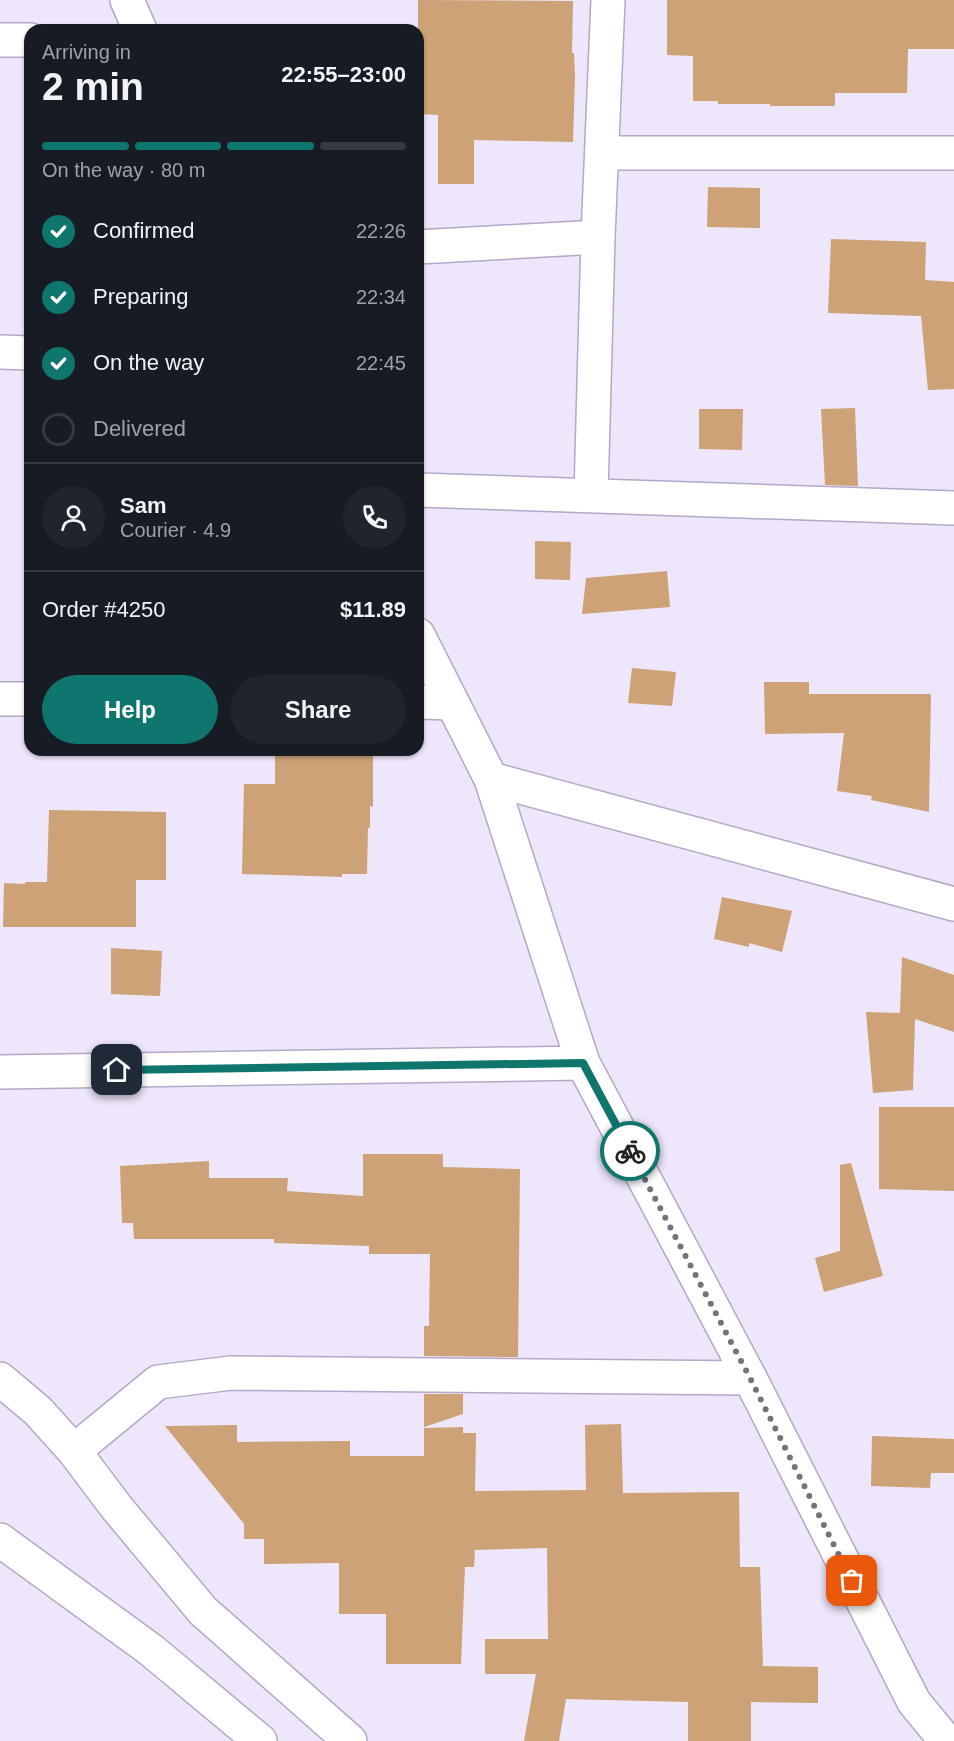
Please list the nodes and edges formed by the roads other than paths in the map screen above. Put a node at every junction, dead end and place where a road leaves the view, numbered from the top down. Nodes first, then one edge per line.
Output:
1 (127, 0) edge
2 (608, 0) edge
3 (137, 24) edge
4 (0, 40) edge
5 (24, 40) edge
6 (602, 153) junction
7 (954, 153) edge
8 (598, 237) junction
9 (424, 247) edge
10 (0, 352) edge
11 (24, 353) edge
12 (424, 490) edge
13 (591, 495) junction
14 (954, 508) edge
15 (424, 647) edge
16 (0, 699) edge
17 (24, 699) edge
18 (424, 702) edge
19 (452, 703) junction
20 (491, 779) junction
21 (954, 904) edge
22 (583, 1063) junction
23 (0, 1072) edge
24 (0, 1378) edge
25 (750, 1378) junction
26 (74, 1451) junction
27 (0, 1540) edge
28 (260, 1741) edge
29 (350, 1741) edge
30 (946, 1741) edge

1 - 3 street
2 - 6 street
4 - 5 street
6 - 7 street
6 - 8 street
8 - 9 street
8 - 13 street
10 - 11 street
12 - 13 street
13 - 14 street
15 - 19 street
16 - 17 street
18 - 19 street
19 - 20 street
20 - 21 street
20 - 22 street
22 - 23 street
22 - 25 street
24 - 26 street
25 - 26 street
25 - 30 street
26 - 29 street
27 - 28 street

